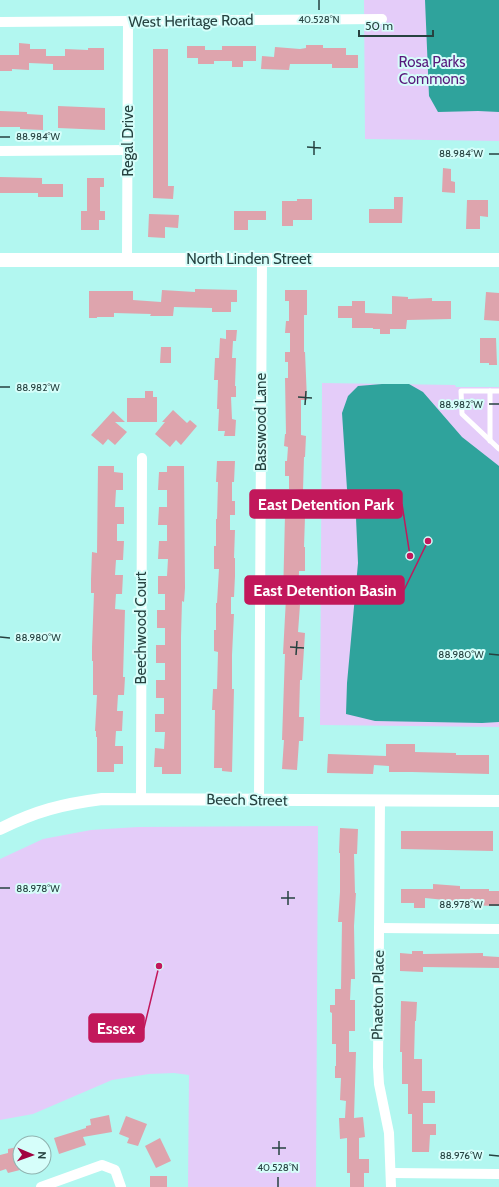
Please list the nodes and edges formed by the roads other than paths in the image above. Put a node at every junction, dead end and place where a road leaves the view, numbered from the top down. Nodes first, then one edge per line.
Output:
1 (382, 19) dead end
2 (0, 22) edge
3 (128, 22) junction
4 (128, 150) junction
5 (0, 151) edge
6 (127, 259) junction
7 (262, 259) junction
8 (0, 260) edge
9 (499, 260) edge
10 (490, 391) junction
11 (499, 391) edge
12 (490, 441) junction
13 (499, 449) edge
14 (142, 458) dead end
15 (141, 799) junction
16 (259, 800) junction
17 (380, 801) junction
18 (499, 801) edge
19 (0, 829) edge
20 (379, 928) junction
21 (499, 929) edge
22 (392, 1173) junction
23 (499, 1174) edge
24 (40, 1187) edge
25 (121, 1187) edge
26 (391, 1187) edge

1 - 3 street, West Heritage Road
2 - 3 street, West Heritage Road
3 - 4 street, Regal Drive
4 - 5 street
4 - 6 street, Regal Drive
6 - 7 main road, North Linden Street
6 - 8 main road, North Linden Street
7 - 9 main road, North Linden Street
7 - 16 street, Basswood Lane
10 - 11 lane
10 - 12 lane
10 - 12 lane
12 - 13 lane
14 - 15 street, Beechwood Court
15 - 16 street, Beech Street
15 - 19 street, Beech Street
16 - 17 street, Beech Street
17 - 18 street, Beech Street
17 - 20 street, Phaeton Place
20 - 21 street
20 - 22 street, Phaeton Place
22 - 23 street
22 - 26 street, Phaeton Place
24 - 25 street

